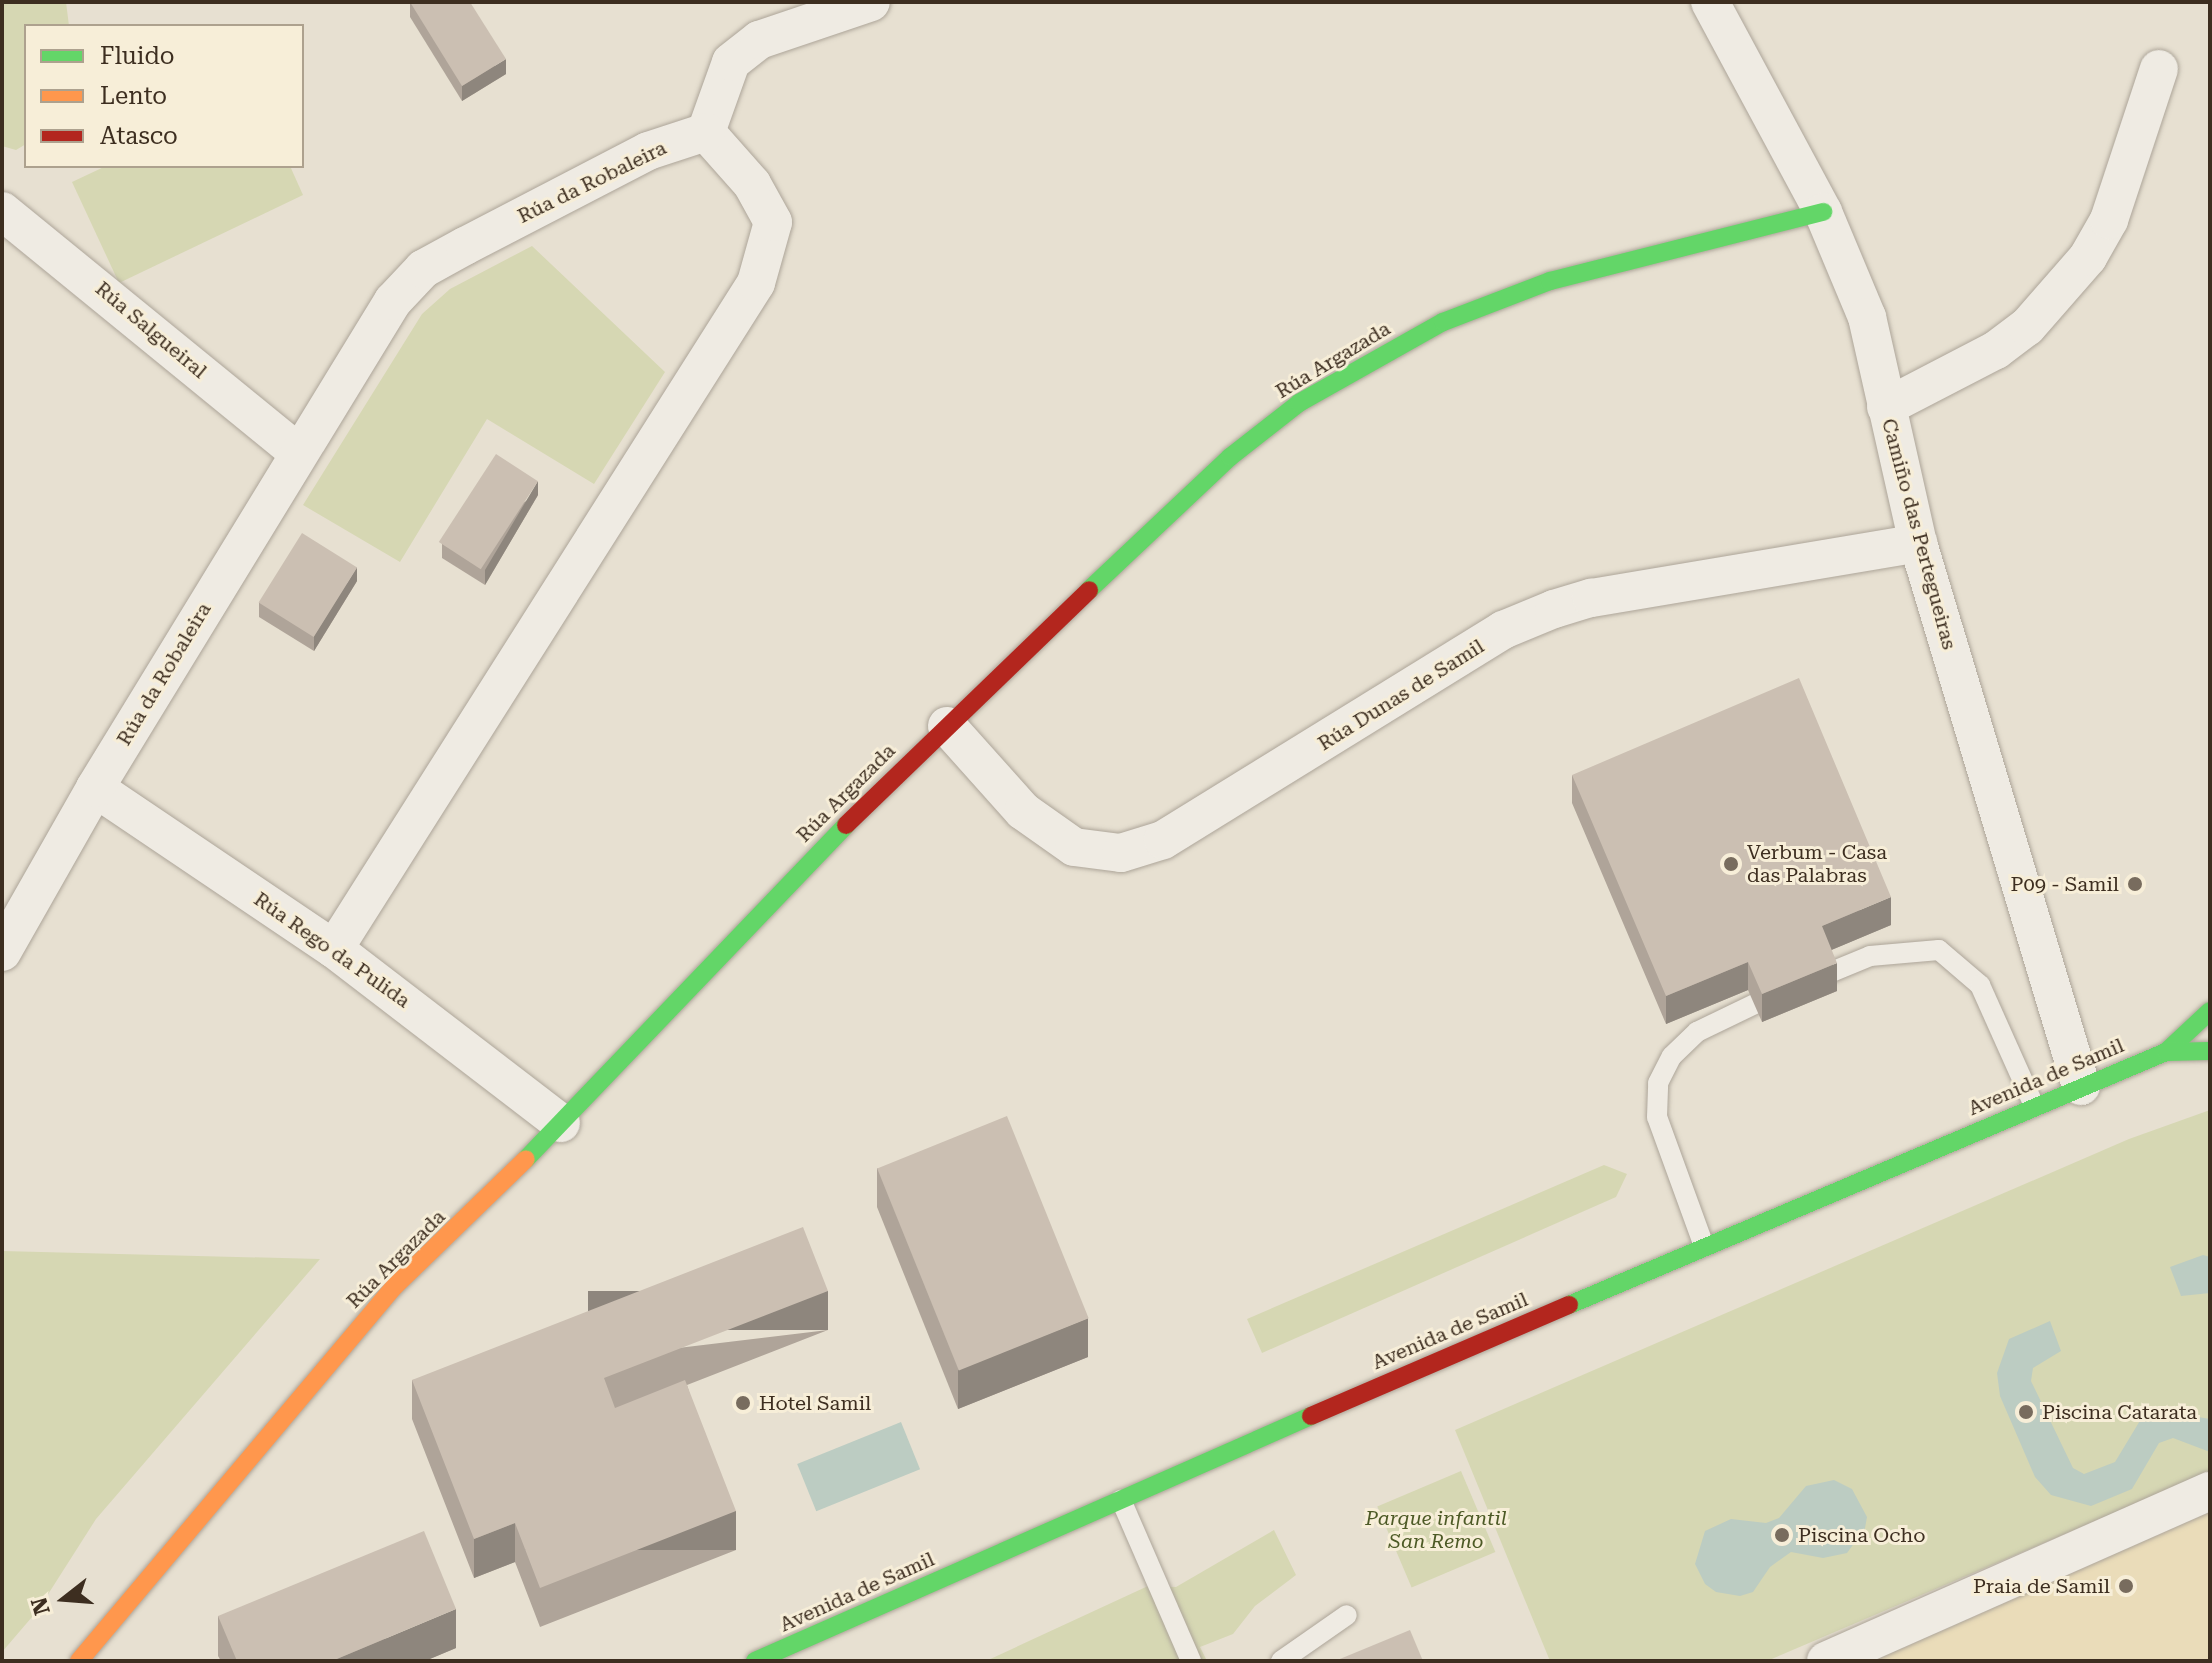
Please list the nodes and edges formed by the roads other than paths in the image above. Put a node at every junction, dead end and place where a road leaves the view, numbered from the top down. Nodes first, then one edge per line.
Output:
1 (871, 2) edge
2 (1710, 2) edge
3 (2159, 69) dead end
4 (706, 132) junction
5 (2, 211) edge
6 (1823, 212) junction
7 (1886, 407) junction
8 (298, 452) junction
9 (1918, 543) junction
10 (947, 726) junction
11 (95, 788) junction
12 (334, 949) junction
13 (2, 952) edge
14 (1829, 973) edge
15 (1755, 1004) edge
16 (2210, 1011) edge
17 (2210, 1051) edge
18 (2166, 1052) junction
19 (2081, 1086) junction
20 (2034, 1106) junction
21 (561, 1123) junction
22 (1704, 1246) junction
23 (2210, 1491) edge
24 (1121, 1500) junction
25 (1347, 1615) dead end
26 (79, 1661) edge
27 (755, 1661) edge
28 (1191, 1661) edge
29 (1281, 1661) edge
30 (1826, 1661) edge

1 - 4 street
2 - 6 street, Camiño das Pertegueiras
3 - 7 street
4 - 8 street, Rúa da Robaleira
4 - 12 street
5 - 8 street, Rúa Salgueiral
6 - 7 street, Camiño das Pertegueiras
6 - 10 street, Rúa Argazada
7 - 9 street, Camiño das Pertegueiras
8 - 11 street, Rúa da Robaleira
9 - 10 street, Rúa Dunas de Samil
9 - 19 street, Camiño das Pertegueiras
10 - 21 street, Rúa Argazada
11 - 12 street, Rúa Rego da Pulida
11 - 13 street, Rúa da Robaleira
12 - 21 street, Rúa Rego da Pulida
14 - 20 lane
15 - 22 lane
16 - 18 street, Avenida de Samil
17 - 18 street, Avenida de Samil
18 - 19 street, Avenida de Samil
19 - 20 street, Avenida de Samil
20 - 22 street, Avenida de Samil
21 - 26 street, Rúa Argazada
22 - 24 street, Avenida de Samil
23 - 30 street
24 - 27 street, Avenida de Samil
24 - 28 lane
25 - 29 lane

